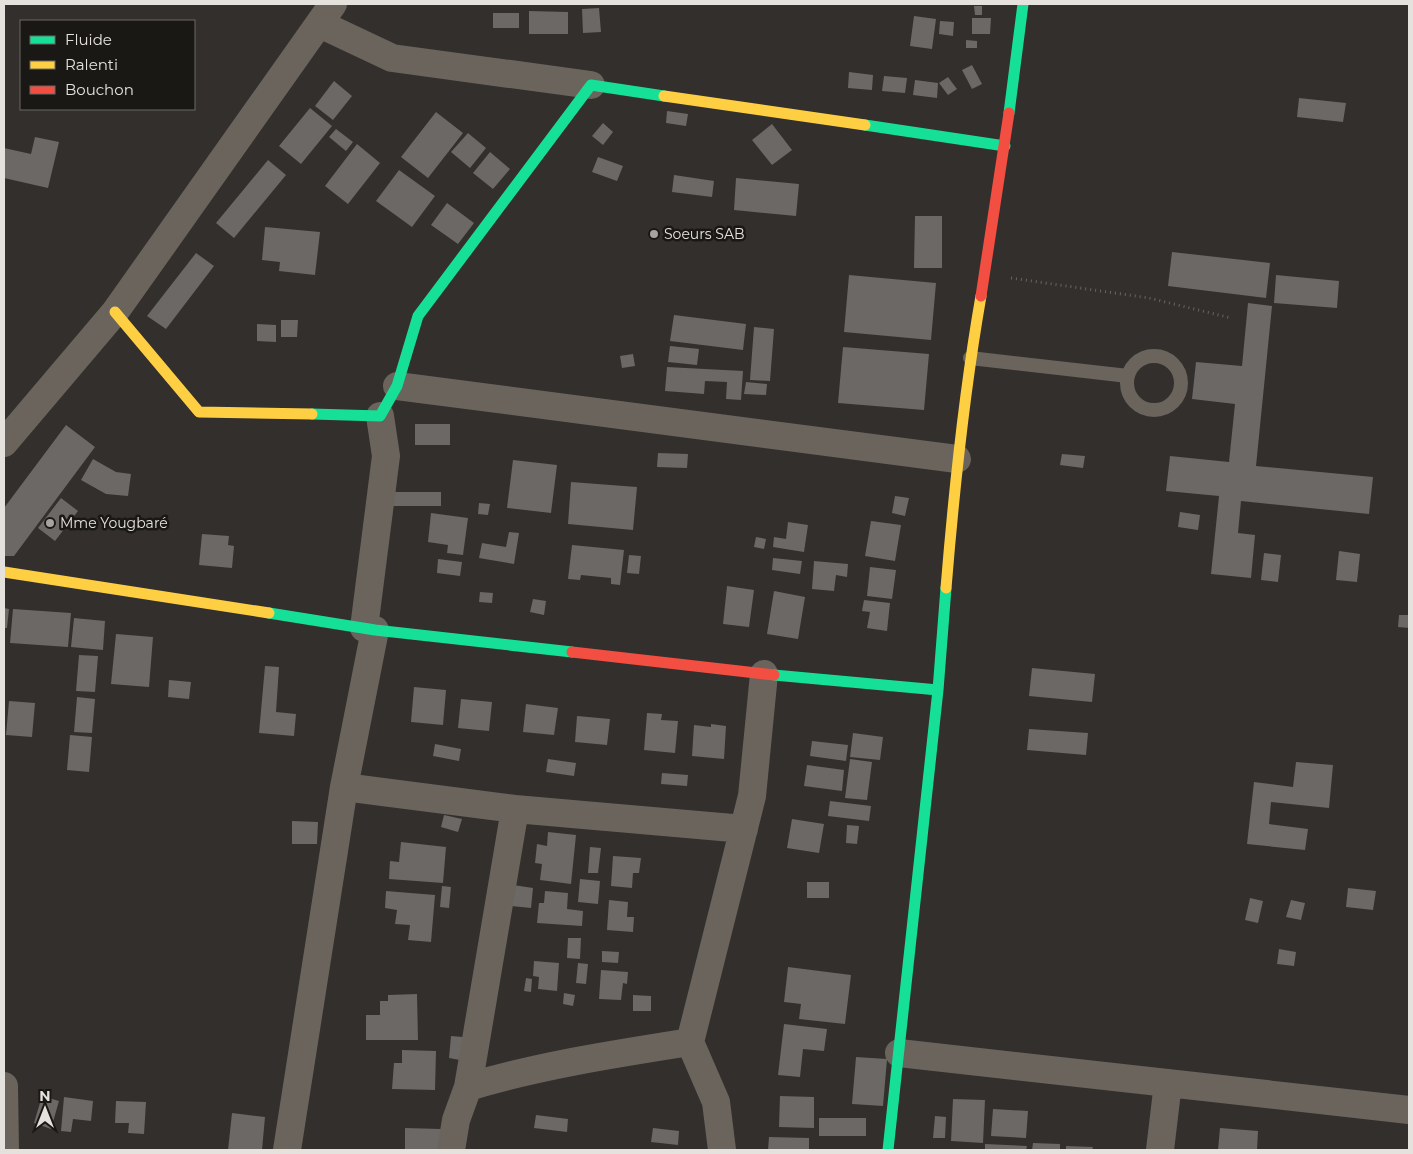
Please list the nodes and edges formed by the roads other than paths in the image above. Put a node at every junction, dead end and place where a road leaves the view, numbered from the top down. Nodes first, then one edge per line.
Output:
1 (1023, 4) edge
2 (326, 14) edge
3 (590, 85) junction
4 (1005, 146) junction
5 (115, 312) junction
6 (970, 358) junction
7 (1128, 376) dead end
8 (398, 386) junction
9 (380, 416) junction
10 (4, 443) edge
11 (957, 460) junction
12 (4, 572) edge
13 (369, 629) junction
14 (764, 674) junction
15 (938, 690) junction
16 (344, 787) junction
17 (515, 808) junction
18 (744, 830) junction
19 (690, 1042) junction
20 (899, 1053) junction
21 (1168, 1083) junction
22 (4, 1086) edge
23 (468, 1087) junction
24 (1409, 1110) edge
25 (5, 1150) edge
26 (287, 1150) edge
27 (451, 1150) edge
28 (722, 1150) edge
29 (888, 1150) edge
30 (1160, 1150) edge

1 - 4 street
2 - 3 street
2 - 5 street
3 - 4 street
3 - 8 street
4 - 6 street
5 - 9 street
5 - 10 street
6 - 7 lane
6 - 11 street
8 - 9 street
8 - 11 street
9 - 13 street
11 - 15 street
12 - 13 street
13 - 14 street
13 - 16 street
14 - 15 street
14 - 18 street
15 - 20 street
16 - 17 street
16 - 26 street
17 - 18 street
17 - 23 street
18 - 19 street
19 - 23 street
19 - 28 street
20 - 21 street
20 - 29 street
21 - 24 street
21 - 30 street
22 - 25 street
23 - 27 street

